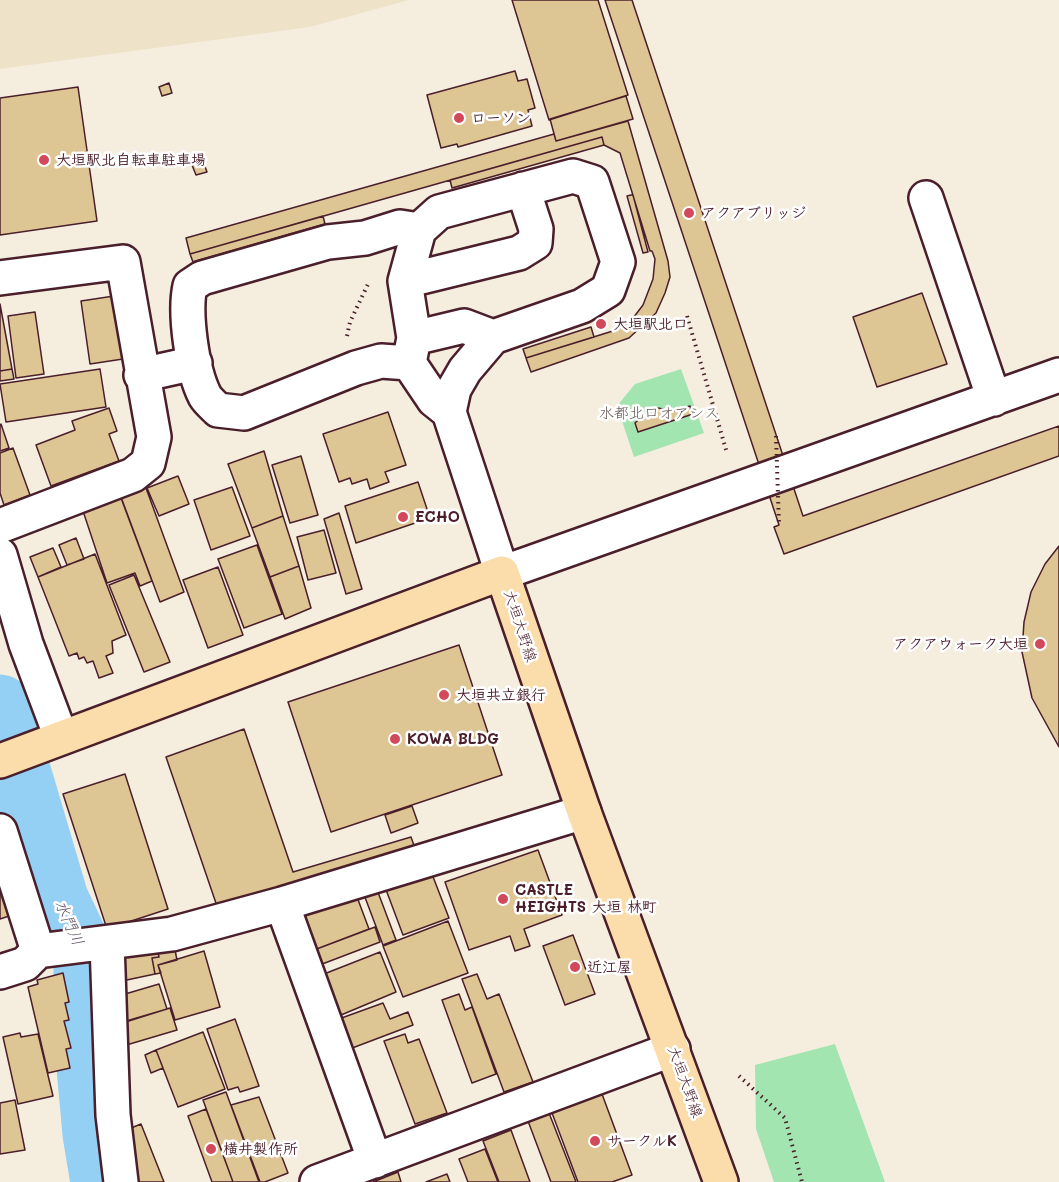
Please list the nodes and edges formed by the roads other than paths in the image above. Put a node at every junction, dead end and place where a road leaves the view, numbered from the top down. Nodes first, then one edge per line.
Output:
1 (523, 189) junction
2 (926, 198) dead end
3 (419, 230) junction
4 (0, 278) edge
5 (405, 281) junction
6 (493, 337) junction
7 (412, 350) junction
8 (195, 363) junction
9 (141, 375) junction
10 (1059, 375) edge
11 (994, 399) junction
12 (448, 412) junction
13 (0, 525) edge
14 (0, 555) edge
15 (502, 573) junction
16 (55, 739) junction
17 (0, 761) edge
18 (584, 812) junction
19 (0, 831) edge
20 (282, 904) junction
21 (102, 944) junction
22 (44, 950) junction
23 (0, 972) edge
24 (673, 1049) junction
25 (375, 1161) junction
26 (121, 1182) edge
27 (317, 1182) edge
28 (721, 1182) edge

1 - 3 street
1 - 5 street
1 - 6 street
2 - 11 street
3 - 5 street
3 - 8 street
4 - 9 street
5 - 7 street
6 - 7 street
6 - 12 street
7 - 8 street
7 - 12 street
8 - 9 street
9 - 13 street
10 - 11 street
11 - 15 street
12 - 15 street
14 - 16 street
15 - 16 main road, 大垣大野線
15 - 18 main road, 大垣大野線
16 - 17 main road, 大垣大野線
18 - 20 street
18 - 24 main road, 大垣大野線
19 - 22 street
20 - 21 street
20 - 25 street
21 - 22 street
21 - 26 street
22 - 23 street
24 - 25 street
24 - 28 main road, 大垣大野線
25 - 27 street

